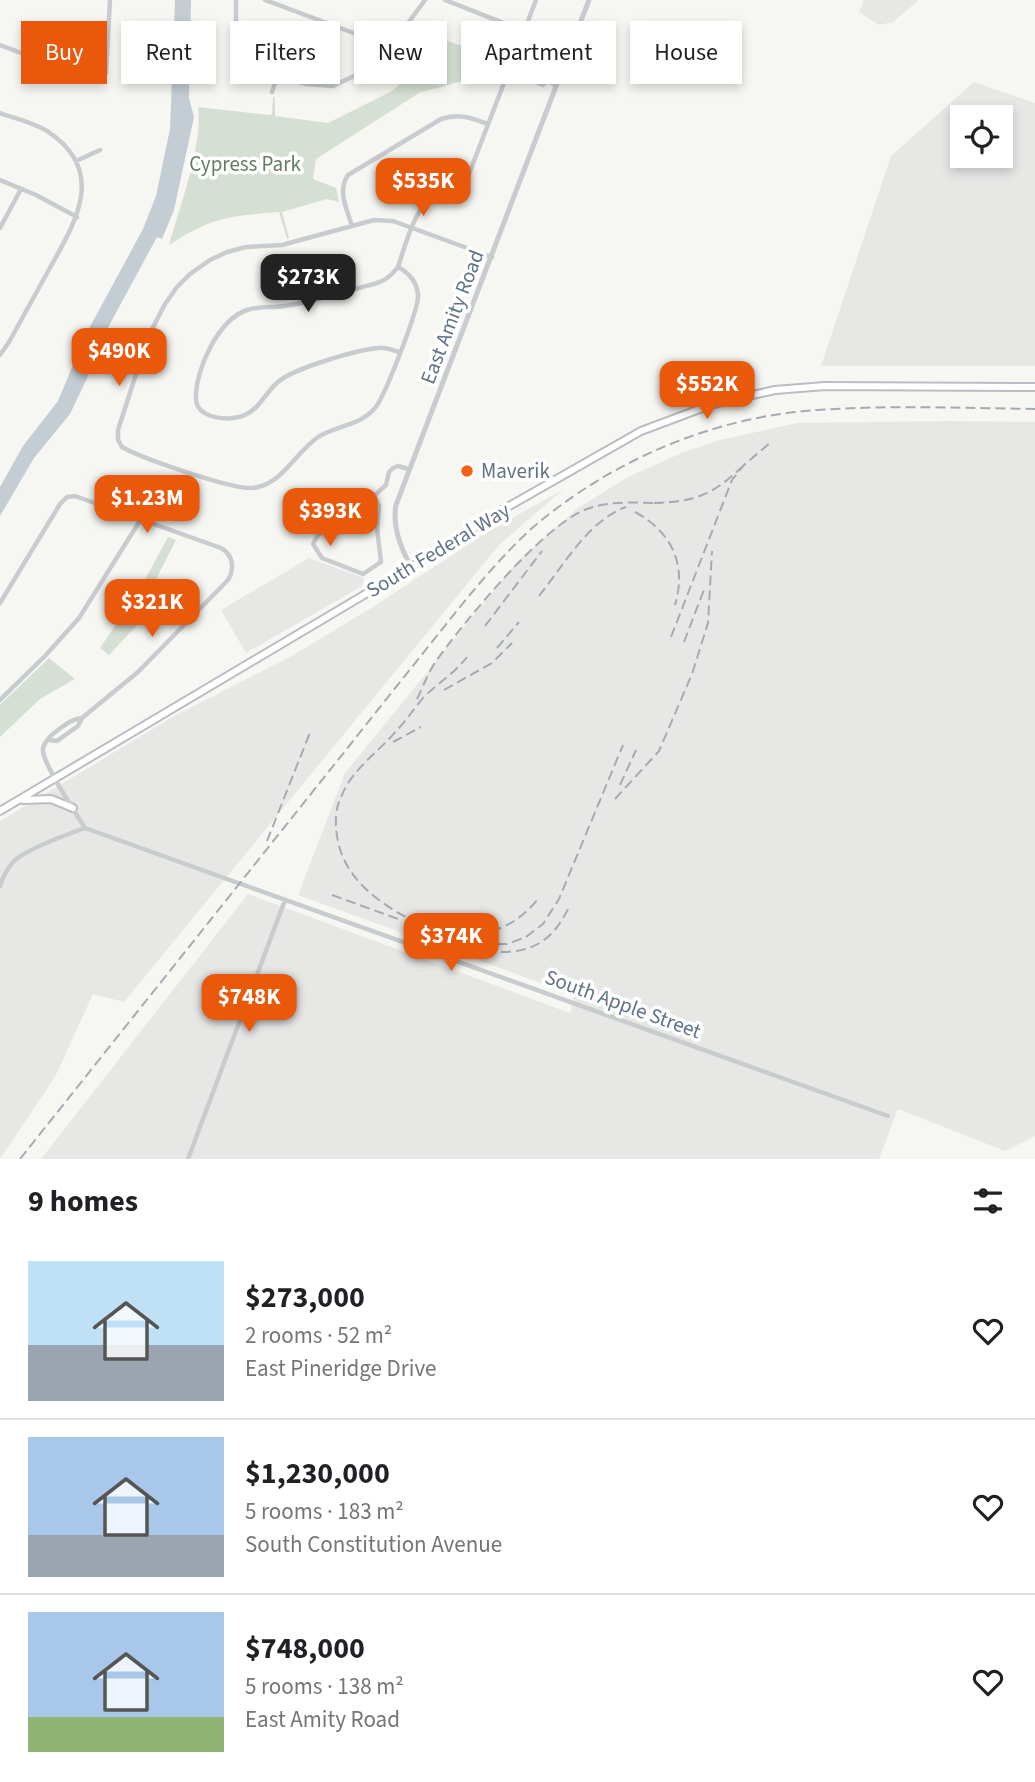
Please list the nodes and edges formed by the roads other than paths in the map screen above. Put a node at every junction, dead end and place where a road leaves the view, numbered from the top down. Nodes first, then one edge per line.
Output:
1 (110, 0) edge
2 (238, 0) edge
3 (265, 0) edge
4 (425, 0) edge
5 (445, 0) edge
6 (536, 0) edge
7 (589, 0) edge
8 (237, 21) edge
9 (410, 21) edge
10 (499, 21) edge
11 (528, 21) edge
12 (354, 33) edge
13 (0, 45) edge
14 (275, 84) edge
15 (306, 84) edge
16 (337, 84) edge
17 (506, 84) edge
18 (556, 85) joint
19 (272, 92) dead end
20 (0, 113) edge
21 (488, 124) junction
22 (100, 150) dead end
23 (76, 161) junction
24 (0, 180) edge
25 (22, 188) junction
26 (77, 217) junction
27 (352, 226) junction
28 (0, 228) edge
29 (413, 228) junction
30 (492, 257) junction
31 (398, 267) junction
32 (399, 352) junction
33 (0, 355) edge
34 (1035, 387) edge
35 (408, 469) junction
36 (374, 496) junction
37 (141, 519) junction
38 (411, 567) junction
39 (0, 603) edge
40 (0, 701) edge
41 (56, 779) junction
42 (11, 804) junction
43 (73, 808) junction
44 (0, 811) edge
45 (85, 828) junction
46 (0, 886) edge
47 (285, 900) junction
48 (888, 1116) dead end
49 (188, 1159) edge

1 - 13 street
2 - 8 street
3 - 12 street
4 - 9 street
5 - 10 street
6 - 11 street
7 - 18 street, East Amity Road
14 - 19 street
15 - 16 street
17 - 21 street
18 - 30 street, East Amity Road
20 - 23 street
21 - 27 street
21 - 29 street
22 - 23 street
23 - 26 street
24 - 25 street
25 - 26 street
25 - 28 street
26 - 33 street
27 - 29 street
27 - 32 street
29 - 30 street
29 - 31 street
30 - 35 street, East Amity Road
31 - 32 street
31 - 32 street
34 - 38 main road, South Federal Way
35 - 36 street
35 - 38 street, East Amity Road
36 - 36 street
37 - 39 street
37 - 40 street
37 - 41 street
38 - 41 main road, South Federal Way
41 - 42 main road, South Federal Way
41 - 43 street
42 - 43 main road
42 - 44 main road, South Federal Way
43 - 45 street
45 - 46 street
45 - 47 street, South Apple Street
47 - 48 street, South Apple Street
47 - 49 street

